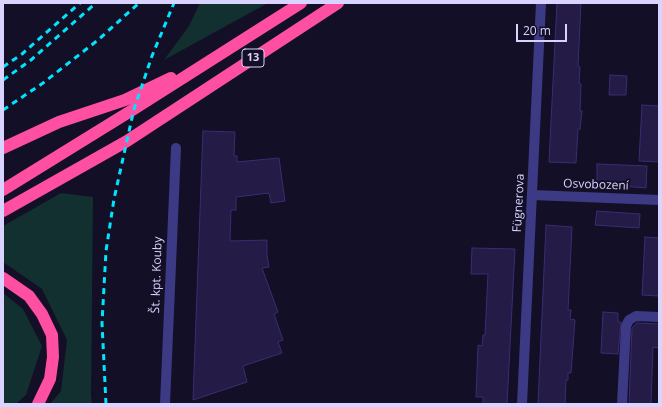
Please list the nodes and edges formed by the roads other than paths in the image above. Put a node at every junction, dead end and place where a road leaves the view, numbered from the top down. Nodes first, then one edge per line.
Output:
1 (301, 3) edge
2 (338, 3) edge
3 (541, 3) edge
4 (212, 60) junction
5 (3, 148) edge
6 (176, 148) dead end
7 (3, 190) edge
8 (532, 195) junction
9 (659, 200) edge
10 (3, 211) edge
11 (3, 278) edge
12 (659, 317) edge
13 (38, 404) edge
14 (165, 404) edge
15 (522, 404) edge
16 (622, 404) edge

1 - 4 highway, 13
2 - 10 highway, 13
3 - 8 street, Fügnerova
4 - 5 highway
4 - 7 highway, 13
6 - 14 street, Št. kpt. Kouby
8 - 9 street, Osvobození
8 - 15 street, Fügnerova
11 - 13 highway
12 - 16 street

